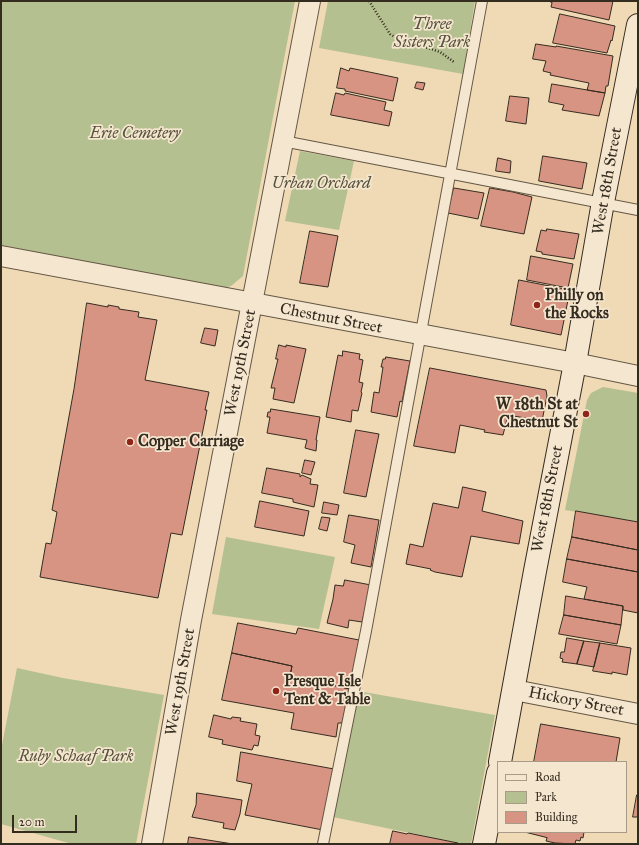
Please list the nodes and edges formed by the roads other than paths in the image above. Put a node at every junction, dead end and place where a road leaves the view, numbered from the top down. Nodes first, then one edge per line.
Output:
1 (310, 1) edge
2 (482, 1) edge
3 (638, 25) edge
4 (283, 141) junction
5 (450, 173) junction
6 (603, 202) junction
7 (638, 210) edge
8 (1, 256) edge
9 (252, 304) junction
10 (420, 335) junction
11 (575, 363) junction
12 (638, 376) edge
13 (514, 690) junction
14 (638, 714) edge
15 (500, 761) edge
16 (497, 778) edge
17 (152, 844) edge
18 (323, 844) edge
19 (484, 844) edge

1 - 4 street, West 19th Street
2 - 5 lane
3 - 6 main road, West 18th Street
4 - 5 lane
4 - 9 street, West 19th Street
5 - 6 lane
5 - 10 lane
6 - 7 lane
6 - 11 main road, West 18th Street
8 - 9 street, Chestnut Street
9 - 10 street, Chestnut Street
9 - 17 street, West 19th Street
10 - 11 street, Chestnut Street
10 - 18 lane
11 - 12 street, Chestnut Street
11 - 13 main road, West 18th Street
13 - 14 street, Hickory Street
13 - 15 main road, West 18th Street
16 - 19 main road

